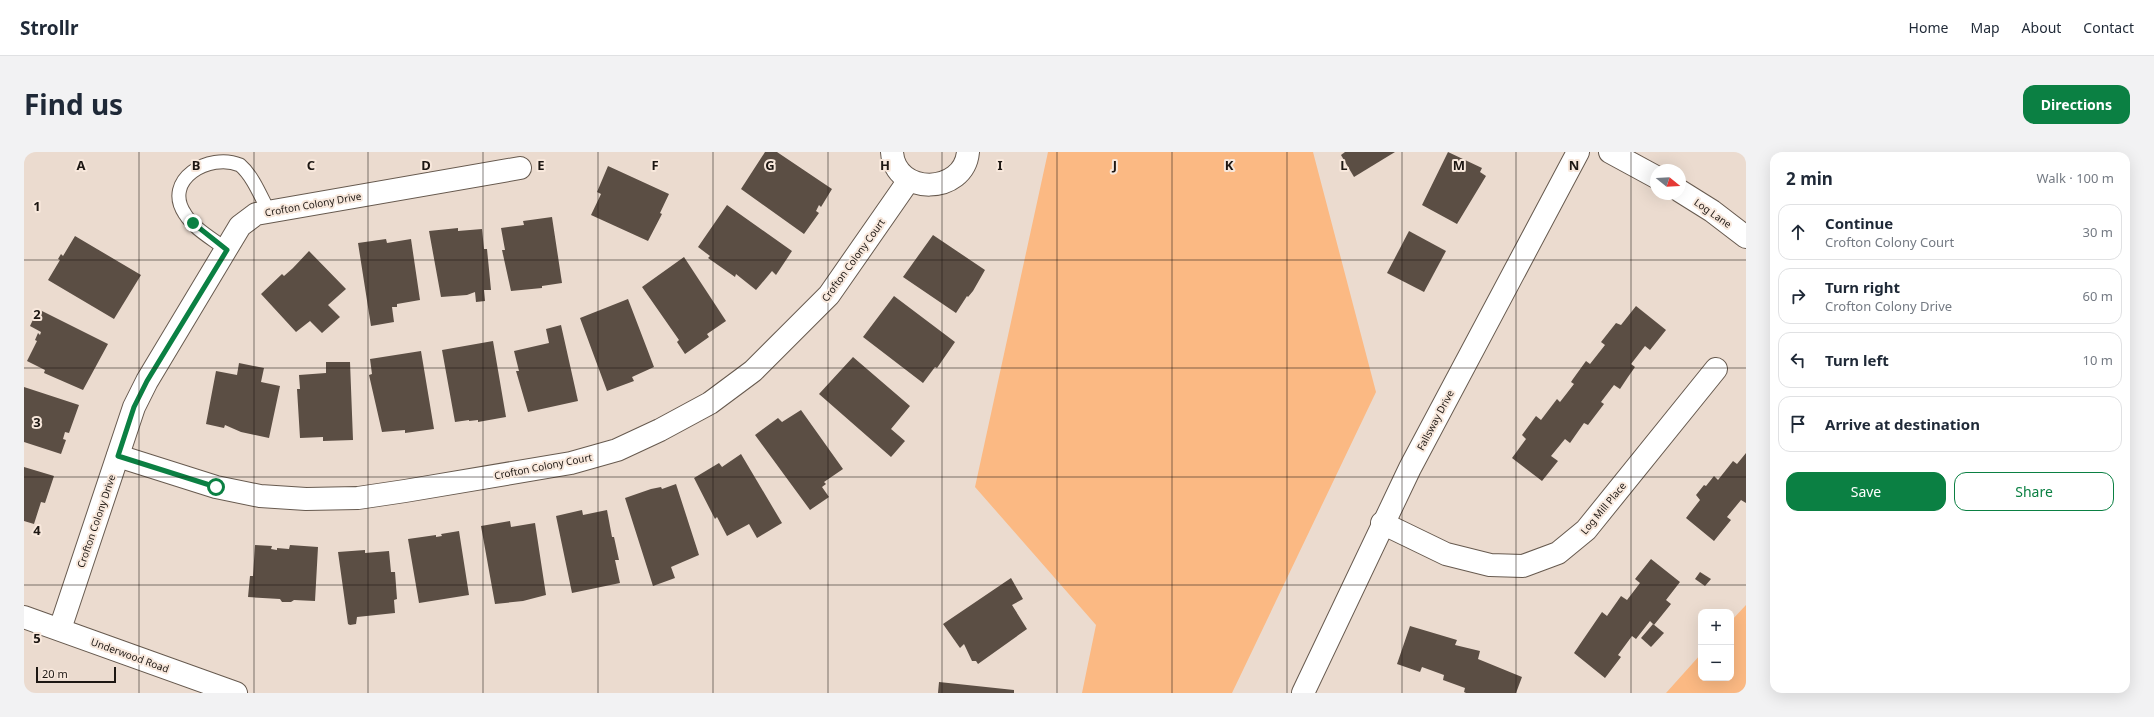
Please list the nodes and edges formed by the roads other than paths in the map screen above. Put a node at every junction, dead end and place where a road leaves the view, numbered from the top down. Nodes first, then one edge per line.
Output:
1 (892, 152) edge
2 (968, 152) edge
3 (1578, 152) edge
4 (1610, 152) edge
5 (520, 168) dead end
6 (1650, 174) edge
7 (910, 180) junction
8 (1686, 195) edge
9 (269, 212) junction
10 (1746, 237) edge
11 (227, 250) junction
12 (1716, 369) dead end
13 (118, 456) junction
14 (1382, 523) junction
15 (24, 617) edge
16 (60, 629) junction
17 (236, 693) edge
18 (1303, 693) edge

1 - 7 street
2 - 7 street
3 - 14 street, Fallsway Drive
4 - 6 street
5 - 9 street, Crofton Colony Drive
7 - 13 street, Crofton Colony Court
8 - 10 street, Log Lane
9 - 11 street, Crofton Colony Drive
9 - 11 lane
11 - 13 street, Crofton Colony Drive
12 - 14 street, Log Mill Place
13 - 16 street, Crofton Colony Drive
14 - 18 street, Fallsway Drive
15 - 16 street, Underwood Road
16 - 17 street, Underwood Road

